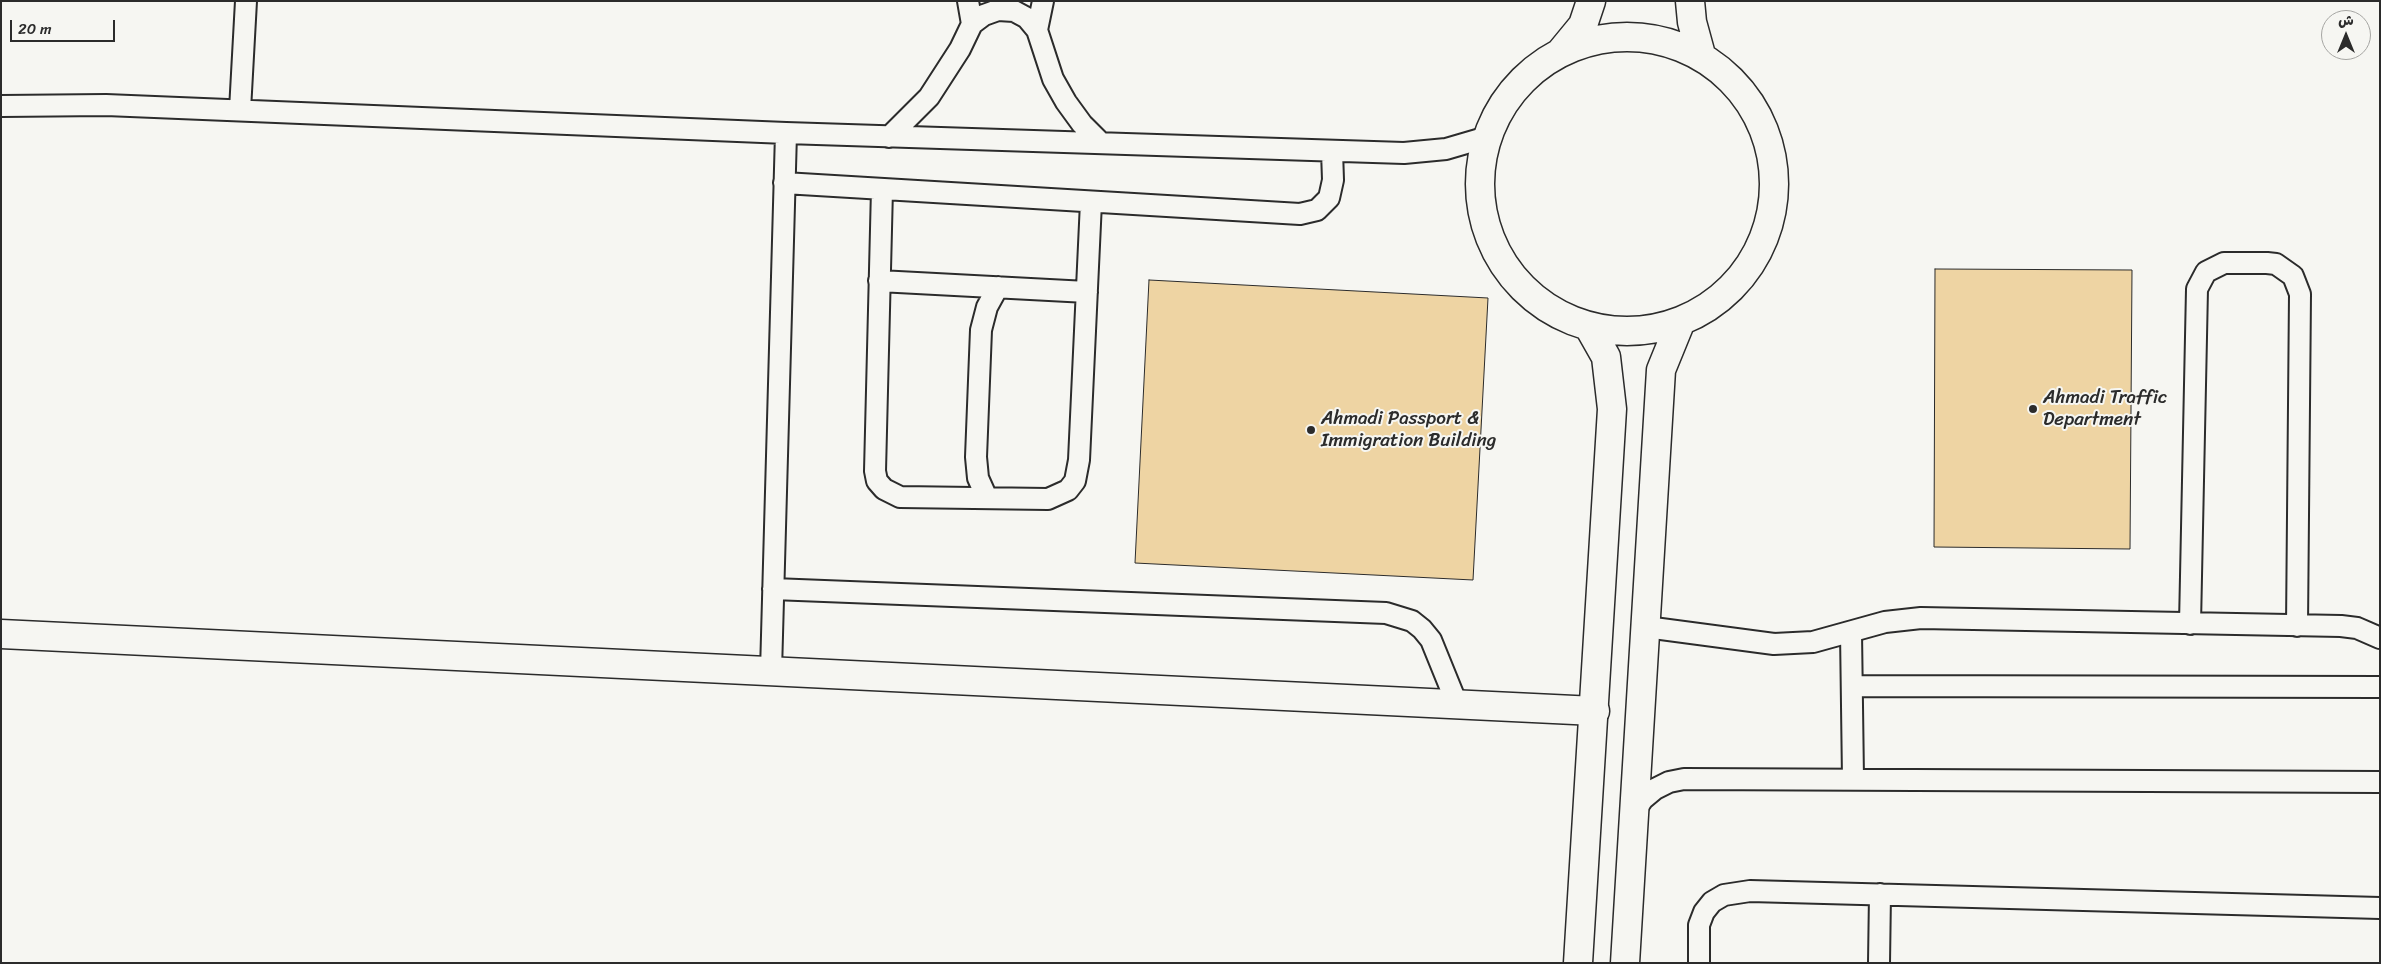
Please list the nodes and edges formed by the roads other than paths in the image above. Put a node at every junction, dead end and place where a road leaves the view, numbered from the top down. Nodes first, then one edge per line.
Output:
1 (246, 1) edge
2 (968, 1) edge
3 (979, 1) edge
4 (1034, 1) edge
5 (1042, 1) edge
6 (1590, 1) edge
7 (1690, 1) edge
8 (972, 24) junction
9 (1037, 30) junction
10 (1560, 53) junction
11 (1701, 55) junction
12 (1, 106) edge
13 (240, 110) junction
14 (786, 133) junction
15 (889, 137) junction
16 (1487, 137) junction
17 (1100, 142) junction
18 (1332, 151) junction
19 (784, 183) junction
20 (882, 189) junction
21 (1091, 202) junction
22 (879, 281) junction
23 (998, 286) junction
24 (1087, 292) junction
25 (1681, 321) junction
26 (1589, 327) junction
27 (987, 498) junction
28 (773, 589) junction
29 (2190, 624) junction
30 (2297, 626) junction
31 (1646, 627) junction
32 (1851, 632) junction
33 (1, 634) edge
34 (2380, 638) edge
35 (771, 671) junction
36 (1852, 686) junction
37 (2380, 687) edge
38 (1457, 704) junction
39 (1595, 711) junction
40 (1853, 779) junction
41 (2380, 782) edge
42 (1634, 812) junction
43 (1880, 894) junction
44 (2380, 908) edge
45 (1578, 963) edge
46 (1625, 963) edge
47 (1699, 963) edge
48 (1879, 963) edge

1 - 13 lane
2 - 8 lane
3 - 8 lane
4 - 9 lane
5 - 9 lane
6 - 10 main road
7 - 11 main road
8 - 9 lane
8 - 15 lane
9 - 17 lane
10 - 11 main road
10 - 16 main road
11 - 25 main road
12 - 13 lane
13 - 14 lane
14 - 15 lane
14 - 19 lane
15 - 17 lane
16 - 18 lane
16 - 26 main road
17 - 18 lane
18 - 21 lane
19 - 20 lane
19 - 28 lane
20 - 21 lane
20 - 22 lane
21 - 24 lane
22 - 23 lane
22 - 27 lane
23 - 24 lane
23 - 27 lane
24 - 27 lane
25 - 26 main road
25 - 31 main road
26 - 39 main road
28 - 35 lane
28 - 38 lane
29 - 30 lane
29 - 30 lane
29 - 32 lane
30 - 34 lane
31 - 32 lane
31 - 42 main road
32 - 36 lane
33 - 35 main road
35 - 38 main road
36 - 37 lane
36 - 40 lane
38 - 39 main road
39 - 45 main road
40 - 41 lane
40 - 42 lane
42 - 46 main road
43 - 44 lane
43 - 47 lane
43 - 48 lane

